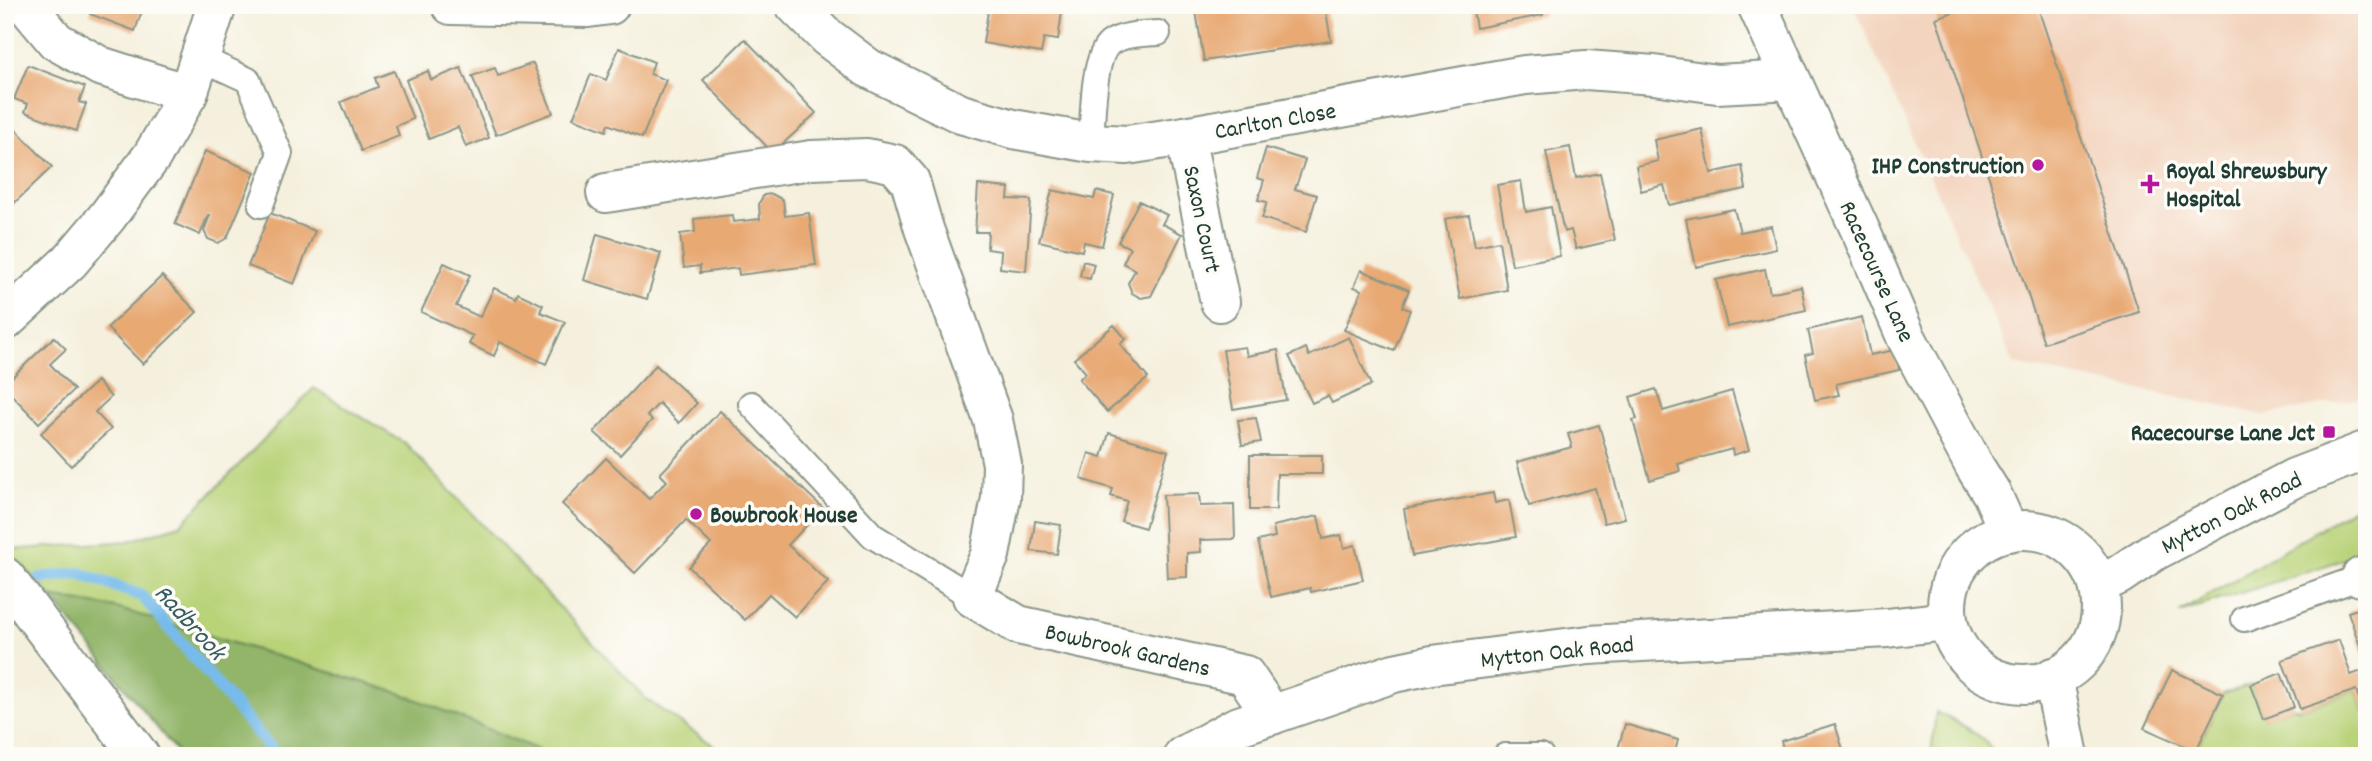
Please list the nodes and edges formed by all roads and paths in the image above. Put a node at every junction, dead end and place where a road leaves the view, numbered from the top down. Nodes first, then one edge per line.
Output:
1 (26, 5) edge
2 (217, 5) edge
3 (451, 5) edge
4 (610, 5) edge
5 (795, 5) edge
6 (1757, 5) edge
7 (1158, 33) dead end
8 (200, 58) junction
9 (1790, 80) junction
10 (188, 94) junction
11 (1185, 136) junction
12 (1091, 144) junction
13 (607, 193) dead end
14 (261, 205) dead end
15 (1220, 302) dead end
16 (5, 321) edge
17 (751, 404) dead end
18 (2367, 450) edge
19 (2010, 532) junction
20 (2364, 576) edge
21 (5, 577) edge
22 (2100, 584) junction
23 (972, 597) junction
24 (2244, 619) dead end
25 (1947, 621) junction
26 (2053, 677) junction
27 (1272, 715) junction
28 (140, 756) edge
29 (1183, 756) edge
30 (1505, 756) edge
31 (1541, 756) edge
32 (2069, 756) edge

1 - 10 street
2 - 8 street
3 - 4 street
5 - 12 street, Carlton Close
6 - 9 street, Racecourse Lane
7 - 12 lane
8 - 10 street
8 - 14 lane
9 - 11 street, Carlton Close
9 - 19 street, Racecourse Lane
10 - 16 street
11 - 12 street, Carlton Close
11 - 15 street, Saxon Court
13 - 23 street
17 - 23 lane
18 - 22 street, Mytton Oak Road
19 - 22 street
19 - 25 street
20 - 24 lane
21 - 28 street
22 - 26 street
23 - 27 street, Bowbrook Gardens
25 - 26 street
25 - 27 street, Mytton Oak Road
26 - 32 street
27 - 29 street, Mytton Oak Road
30 - 31 lane

